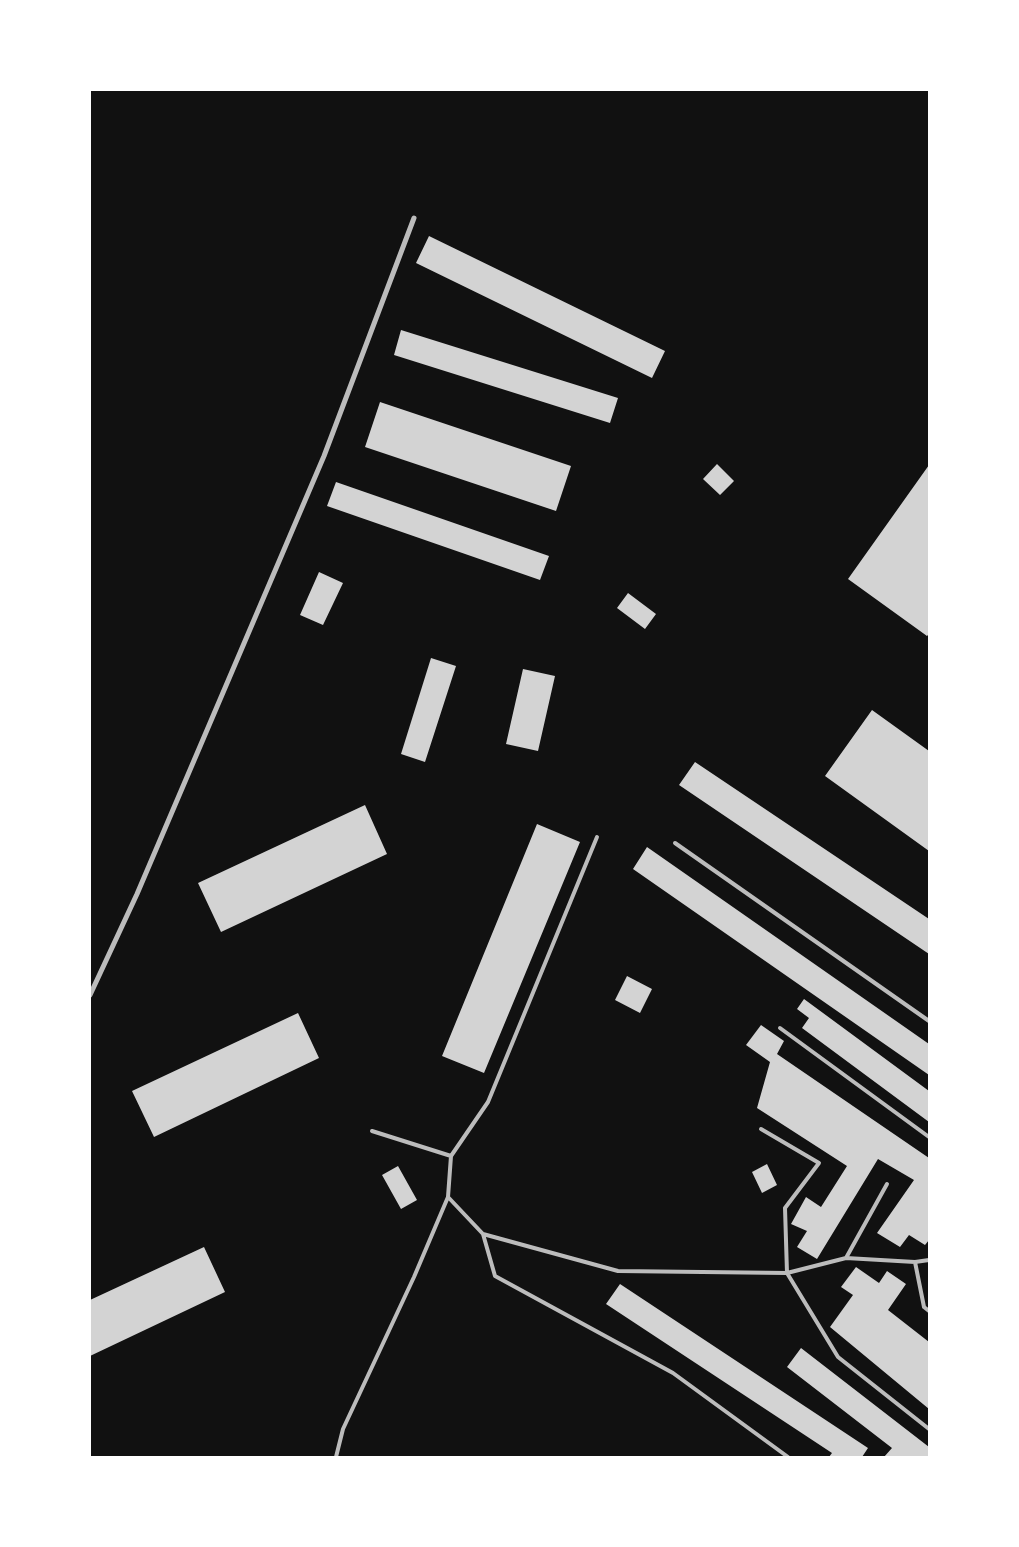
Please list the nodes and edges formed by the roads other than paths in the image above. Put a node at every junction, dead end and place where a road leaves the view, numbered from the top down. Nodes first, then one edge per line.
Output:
1 (414, 218) dead end
2 (597, 837) dead end
3 (675, 843) dead end
4 (90, 995) edge
5 (929, 1021) edge
6 (780, 1028) dead end
7 (761, 1129) dead end
8 (372, 1131) dead end
9 (929, 1137) edge
10 (451, 1156) junction
11 (887, 1184) dead end
12 (448, 1197) junction
13 (483, 1234) junction
14 (846, 1258) junction
15 (929, 1260) edge
16 (915, 1262) junction
17 (787, 1273) junction
18 (929, 1311) edge
19 (929, 1429) edge
20 (336, 1457) edge
21 (788, 1457) edge

1 - 4 street
2 - 10 lane
3 - 5 lane
6 - 9 lane
7 - 17 lane
8 - 10 lane
10 - 12 lane
11 - 14 lane
12 - 13 lane
12 - 20 lane
13 - 17 lane
13 - 21 lane
14 - 16 lane
14 - 17 lane
15 - 16 lane
16 - 18 lane
17 - 19 lane

